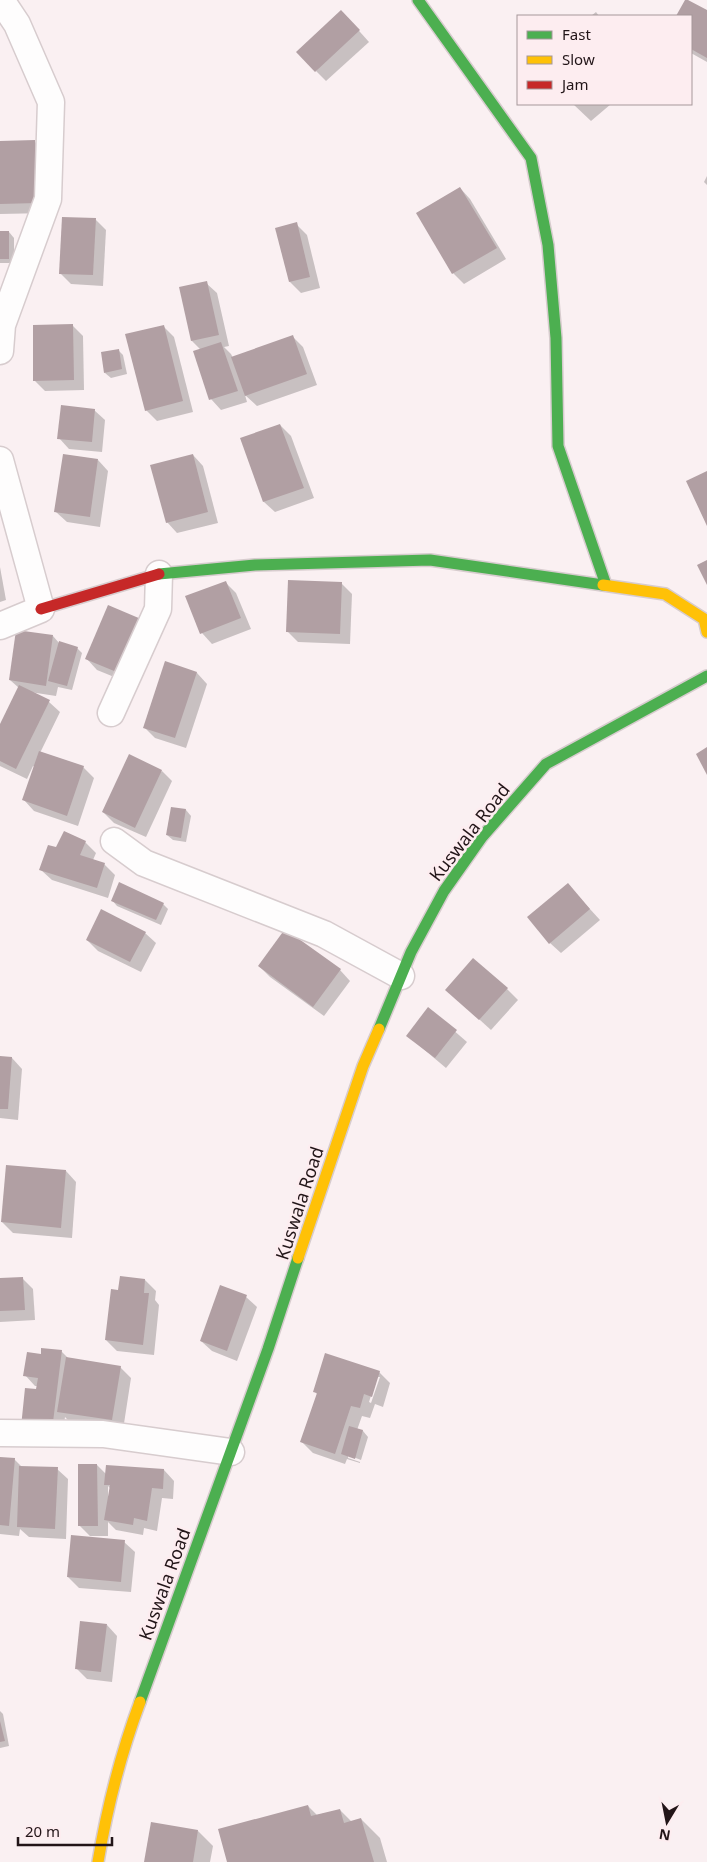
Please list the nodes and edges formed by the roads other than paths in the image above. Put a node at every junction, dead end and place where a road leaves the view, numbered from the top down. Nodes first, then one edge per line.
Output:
1 (1, 0) edge
2 (418, 0) edge
3 (0, 351) edge
4 (0, 460) edge
5 (159, 574) junction
6 (606, 585) junction
7 (40, 609) junction
8 (1, 627) edge
9 (707, 632) edge
10 (707, 676) edge
11 (112, 713) dead end
12 (114, 841) dead end
13 (401, 976) junction
14 (0, 1433) edge
15 (231, 1452) junction
16 (98, 1862) edge

1 - 3 street
2 - 6 street
4 - 7 street
5 - 6 street
5 - 7 street
5 - 11 street
6 - 9 street
7 - 8 street
10 - 13 street, Kuswala Road
12 - 13 street
13 - 15 street, Kuswala Road
14 - 15 street
15 - 16 street, Kuswala Road

